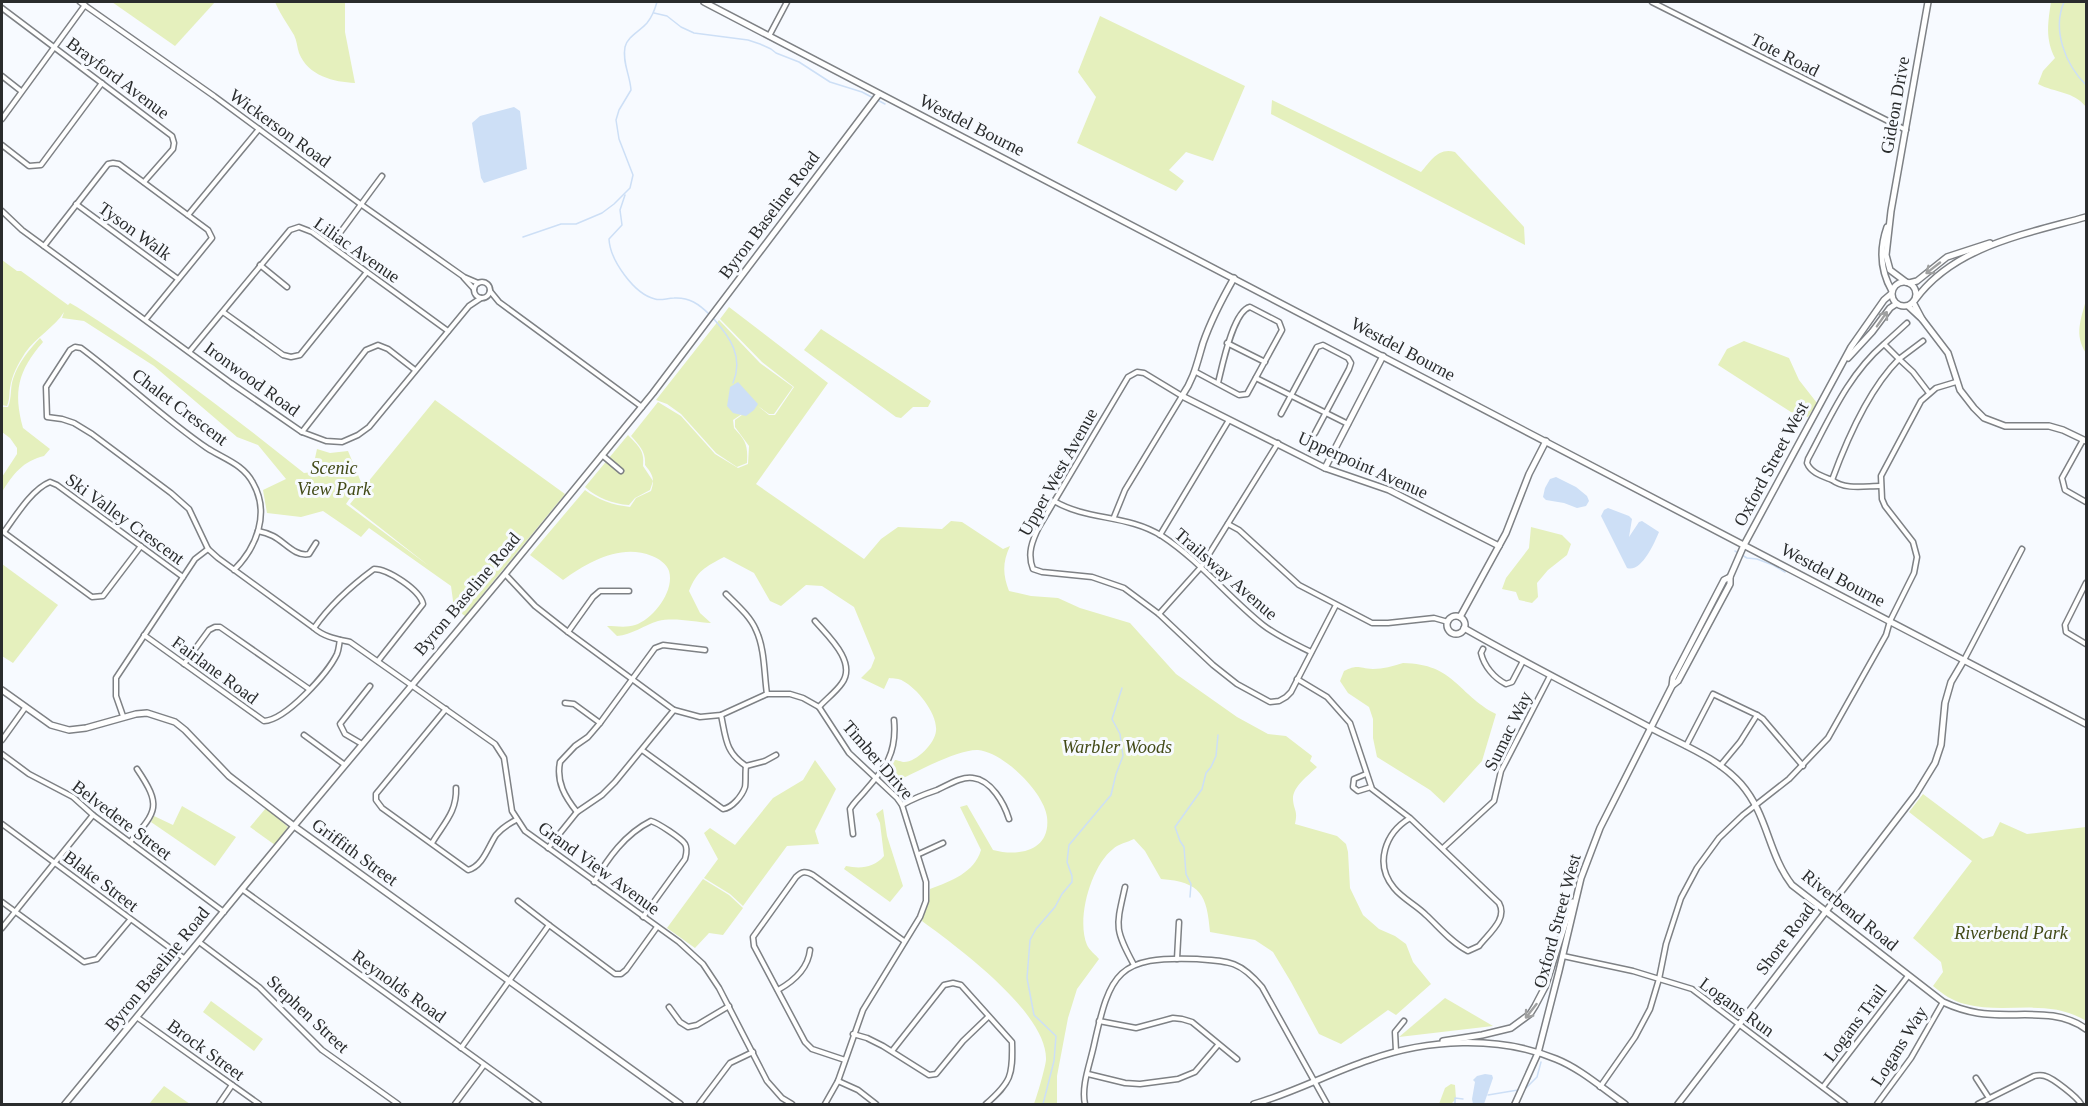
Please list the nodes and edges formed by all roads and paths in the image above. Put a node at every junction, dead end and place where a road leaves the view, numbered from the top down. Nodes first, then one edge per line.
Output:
1 (80, 2) edge
2 (704, 2) edge
3 (787, 2) edge
4 (1652, 2) edge
5 (1928, 2) edge
6 (85, 5) junction
7 (2, 8) edge
8 (769, 36) junction
9 (54, 47) junction
10 (2, 76) edge
11 (102, 83) junction
12 (21, 91) junction
13 (879, 94) junction
14 (2, 119) edge
15 (259, 129) junction
16 (1906, 130) junction
17 (2, 145) edge
18 (382, 176) dead end
19 (144, 182) junction
20 (76, 204) junction
21 (361, 204) junction
22 (2, 212) edge
23 (1892, 214) junction
24 (188, 215) junction
25 (2086, 217) edge
26 (1997, 243) junction
27 (44, 246) junction
28 (331, 246) junction
29 (260, 265) junction
30 (367, 272) junction
31 (464, 277) junction
32 (1234, 278) junction
33 (178, 279) junction
34 (478, 283) junction
35 (1907, 283) junction
36 (287, 287) dead end
37 (490, 291) junction
38 (474, 292) junction
39 (1892, 293) junction
40 (483, 298) junction
41 (1914, 301) junction
42 (499, 302) junction
43 (1896, 304) junction
44 (469, 306) junction
45 (1908, 306) junction
46 (223, 312) junction
47 (146, 319) junction
48 (1922, 319) junction
49 (1907, 323) dead end
50 (448, 331) junction
51 (1923, 341) dead end
52 (1227, 343) junction
53 (1884, 344) junction
54 (190, 351) junction
55 (1383, 356) junction
56 (1899, 359) junction
57 (1265, 362) junction
58 (1841, 366) junction
59 (415, 370) junction
60 (1196, 372) junction
61 (1256, 378) junction
62 (1956, 382) junction
63 (1218, 383) junction
64 (1929, 393) junction
65 (1291, 395) junction
66 (1182, 396) junction
67 (642, 407) junction
68 (1326, 413) junction
69 (1281, 414) dead end
70 (46, 417) joint
71 (1229, 420) junction
72 (1348, 424) junction
73 (302, 432) junction
74 (1315, 433) dead end
75 (1546, 441) junction
76 (2085, 441) edge
77 (1278, 443) junction
78 (602, 454) junction
79 (1325, 468) junction
80 (621, 471) dead end
81 (1832, 480) junction
82 (1880, 486) junction
83 (1054, 501) junction
84 (2086, 502) edge
85 (1114, 517) junction
86 (1228, 524) junction
87 (3, 531) edge
88 (258, 531) junction
89 (1160, 535) junction
90 (316, 543) dead end
91 (1744, 545) junction
92 (141, 546) junction
93 (1499, 546) junction
94 (208, 549) junction
95 (2022, 549) dead end
96 (1201, 567) junction
97 (234, 570) junction
98 (505, 574) junction
99 (183, 577) junction
100 (2086, 583) edge
101 (629, 591) dead end
102 (726, 594) dead end
103 (1336, 605) junction
104 (1159, 614) junction
105 (1460, 617) junction
106 (815, 621) dead end
107 (1890, 621) junction
108 (1448, 622) junction
109 (314, 628) junction
110 (1464, 628) junction
111 (568, 632) junction
112 (144, 635) junction
113 (340, 640) junction
114 (2086, 644) edge
115 (1484, 649) dead end
116 (705, 650) dead end
117 (1311, 652) junction
118 (1964, 660) junction
119 (378, 661) junction
120 (1523, 661) junction
121 (184, 664) junction
122 (1550, 676) junction
123 (633, 679) junction
124 (1297, 679) junction
125 (411, 685) junction
126 (370, 686) dead end
127 (309, 689) junction
128 (2, 690) edge
129 (767, 694) junction
130 (565, 703) dead end
131 (819, 707) junction
132 (25, 708) junction
133 (446, 710) junction
134 (674, 710) junction
135 (722, 715) junction
136 (1757, 715) junction
137 (123, 716) junction
138 (894, 720) dead end
139 (600, 723) junction
140 (2086, 724) edge
141 (1650, 728) junction
142 (304, 735) dead end
143 (2, 740) edge
144 (362, 744) junction
145 (1686, 746) junction
146 (642, 750) junction
147 (2, 754) edge
148 (776, 755) dead end
149 (345, 765) junction
150 (746, 766) junction
151 (1720, 766) junction
152 (1803, 766) junction
153 (136, 769) dead end
154 (1366, 774) junction
155 (877, 779) junction
156 (1371, 787) junction
157 (456, 788) dead end
158 (902, 805) junction
159 (1756, 806) junction
160 (577, 812) junction
161 (93, 815) junction
162 (1410, 818) junction
163 (1009, 819) dead end
164 (516, 820) junction
165 (2, 824) edge
166 (294, 826) junction
167 (853, 834) dead end
168 (130, 842) junction
169 (432, 843) junction
170 (943, 843) dead end
171 (548, 848) junction
172 (1443, 848) junction
173 (919, 854) junction
174 (55, 863) junction
175 (1581, 878) junction
176 (594, 882) junction
177 (1125, 887) dead end
178 (243, 890) junction
179 (518, 901) dead end
180 (2, 902) edge
181 (15, 911) junction
182 (1825, 911) junction
183 (224, 912) junction
184 (643, 917) junction
185 (130, 920) junction
186 (1179, 922) dead end
187 (549, 925) junction
188 (657, 927) junction
189 (2, 928) edge
190 (904, 941) junction
191 (199, 942) junction
192 (810, 950) dead end
193 (1563, 957) junction
194 (1177, 958) junction
195 (185, 959) junction
196 (1134, 965) junction
197 (1908, 976) junction
198 (1659, 979) junction
199 (509, 981) junction
200 (778, 990) junction
201 (1943, 1002) junction
202 (729, 1006) junction
203 (669, 1007) dead end
204 (988, 1017) junction
205 (138, 1018) junction
206 (1099, 1021) junction
207 (1404, 1021) dead end
208 (1739, 1026) junction
209 (2086, 1029) edge
210 (853, 1034) junction
211 (1218, 1045) junction
212 (1424, 1046) junction
213 (461, 1048) junction
214 (892, 1051) junction
215 (1396, 1051) junction
216 (753, 1052) junction
217 (1538, 1053) junction
218 (1237, 1059) dead end
219 (845, 1060) junction
220 (484, 1065) junction
221 (1088, 1074) junction
222 (1976, 1078) dead end
223 (1314, 1081) junction
224 (838, 1082) junction
225 (232, 1085) junction
226 (1600, 1087) junction
227 (1824, 1087) junction
228 (1989, 1098) junction
229 (65, 1104) edge
230 (219, 1104) edge
231 (259, 1104) edge
232 (398, 1104) edge
233 (454, 1104) edge
234 (539, 1104) edge
235 (680, 1104) edge
236 (699, 1104) edge
237 (792, 1104) edge
238 (825, 1104) edge
239 (876, 1104) edge
240 (986, 1104) edge
241 (1085, 1104) edge
242 (1254, 1104) edge
243 (1328, 1104) edge
244 (1515, 1104) edge
245 (1625, 1104) edge
246 (1678, 1104) edge
247 (1845, 1104) edge
248 (1877, 1104) edge
249 (1978, 1104) edge
250 (2081, 1104) edge

1 - 6 street, Wickerson Road
2 - 8 main road, Westdel Bourne
3 - 8 street
4 - 16 street, Tote Road
5 - 16 main road, Gideon Drive
6 - 9 street
6 - 15 street, Wickerson Road
7 - 9 street, Brayford Avenue
8 - 13 main road, Westdel Bourne
9 - 11 street, Brayford Avenue
9 - 12 street
10 - 12 street
11 - 17 street
11 - 19 street, Brayford Avenue
12 - 14 street
13 - 32 main road, Westdel Bourne
13 - 67 main road, Byron Baseline Road
15 - 21 street, Wickerson Road
15 - 24 street
16 - 23 main road, Gideon Drive
18 - 21 street
19 - 20 street
19 - 24 street
20 - 27 street
20 - 33 street, Tyson Walk
21 - 28 street
21 - 31 street, Wickerson Road
22 - 27 street, Ironwood Road
23 - 35 main road, Gideon Drive
23 - 39 main road, Gideon Drive
24 - 33 street
25 - 26 main road
26 -> 35 main road
26 - 41 main road
27 - 47 street, Ironwood Road
28 - 29 street, Liliac Avenue
28 - 30 street, Liliac Avenue
29 - 36 street
29 - 46 street, Liliac Avenue
30 - 46 street
30 - 50 street, Liliac Avenue
31 - 34 street, Wickerson Road
31 - 38 street, Wickerson Road
32 - 55 main road, Westdel Bourne
32 - 60 main road
33 - 47 street
34 - 37 street, Wickerson Road
34 - 38 street, Ironwood Road
35 - 39 main road
35 - 41 main road
37 - 40 street
37 - 42 street
38 - 40 street
38 - 44 street, Ironwood Road
39 - 43 main road
39 - 58 main road, Oxford Street West
40 - 42 street
40 - 44 street, Ironwood Road
41 - 45 main road
41 - 48 main road
42 - 67 street
43 - 45 main road
58 -> 43 main road, Oxford Street West
44 - 50 street, Ironwood Road
45 - 48 main road
46 - 54 street, Liliac Avenue
47 - 54 street, Ironwood Road
48 - 62 main road
49 - 53 street
50 - 59 street, Ironwood Road
51 - 56 street
52 - 57 street
52 - 57 street
52 - 63 street
53 - 56 street
53 - 81 street
54 - 73 street, Ironwood Road
55 - 72 main road
55 - 75 main road, Westdel Bourne
56 - 64 street
56 - 81 street
57 - 61 street
58 - 91 main road, Oxford Street West
59 - 73 street, Ironwood Road
59 - 73 street
60 - 63 street
60 - 66 main road
61 - 63 street
61 - 65 street
62 - 64 street
62 - 76 main road
64 - 82 street
65 - 68 street
65 - 68 street
65 - 69 street
66 - 71 main road, Upperpoint Avenue
66 - 83 street, Upper West Avenue
66 - 85 street
67 - 78 main road, Byron Baseline Road
68 - 72 street
68 - 74 street
70 - 88 street, Chalet Crescent
70 - 94 street, Grand View Avenue
71 - 77 main road, Upperpoint Avenue
71 - 89 street
72 - 79 main road
75 - 91 main road, Westdel Bourne
75 - 93 main road
76 - 84 street
77 - 79 main road, Upperpoint Avenue
77 - 86 street
78 - 80 street
78 - 98 main road, Byron Baseline Road
79 - 93 main road, Upperpoint Avenue
81 - 82 street
82 - 107 street
83 - 85 street, Trailsway Avenue
83 - 104 street, Upper West Avenue
85 - 89 street, Trailsway Avenue
86 - 96 street
86 - 103 street
87 - 92 street, Ski Valley Crescent
87 - 92 street
88 - 90 street
88 - 97 street, Chalet Crescent
89 - 96 street, Trailsway Avenue
91 - 107 main road, Westdel Bourne
91 - 141 main road, Oxford Street West
92 - 99 street, Ski Valley Crescent
93 - 105 main road
94 - 97 street, Grand View Avenue
94 - 99 street
95 - 118 street
96 - 104 street
96 - 117 street, Trailsway Avenue
97 - 109 street, Grand View Avenue
98 - 111 street
98 - 125 main road, Byron Baseline Road
99 - 112 street
100 - 114 street
101 - 111 street
102 - 129 street
103 - 108 street
103 - 117 street, Upper West Avenue
104 - 124 street, Upper West Avenue
105 - 108 main road
105 - 110 main road
106 - 131 street
107 - 118 main road, Westdel Bourne
107 - 152 street
108 - 110 main road
109 - 113 street, Grand View Avenue
109 - 119 street
110 - 120 main road, Riverbend Road
111 - 123 street
112 - 121 street, Fairlane Road
112 - 137 street
113 - 119 street, Grand View Avenue
113 - 127 street, Fairlane Road
115 - 120 street
116 - 123 street
117 - 124 street, Upper West Avenue
118 - 140 main road, Westdel Bourne
118 - 182 main road, Shore Road
119 - 125 street, Grand View Avenue
120 - 122 main road, Riverbend Road
121 - 127 street, Fairlane Road
121 - 127 street
122 - 141 main road, Riverbend Road
122 - 172 street, Sumac Way
123 - 134 street
123 - 139 street
124 - 154 street
125 - 133 street, Grand View Avenue
125 - 144 main road, Byron Baseline Road
126 - 144 street
128 - 132 main road, Griffith Street
129 - 131 street
129 - 135 street
130 - 139 street
131 - 155 street, Timber Drive
132 - 137 main road, Griffith Street
132 - 143 street
133 - 164 street, Grand View Avenue
133 - 169 street
134 - 135 street
134 - 146 street
135 - 150 street
136 - 145 street
136 - 151 street
136 - 152 street
137 - 166 main road, Griffith Street
138 - 155 street
139 - 160 street
141 - 145 main road, Riverbend Road
141 - 175 main road, Oxford Street West
142 - 149 street
144 - 149 main road, Byron Baseline Road
145 - 151 main road, Riverbend Road
146 - 150 street
146 - 160 street
147 - 161 street, Belvedere Street
148 - 150 street
149 - 166 main road, Byron Baseline Road
151 - 159 main road, Riverbend Road
152 - 159 street
153 - 168 street
154 - 156 street
154 - 156 street
155 - 158 street, Timber Drive
155 - 167 street
156 - 162 street
157 - 169 street
158 - 163 street
158 - 173 street, Timber Drive
159 - 182 main road, Riverbend Road
159 - 198 street
160 - 171 street
161 - 168 street, Belvedere Street
161 - 174 street
162 - 172 street
162 - 172 street
164 - 169 street
164 - 171 street, Grand View Avenue
165 - 174 street, Blake Street
166 - 178 main road, Byron Baseline Road
166 - 199 main road, Griffith Street
168 - 183 street, Belvedere Street
170 - 173 street
171 - 176 street, Grand View Avenue
173 - 190 street, Timber Drive
174 - 181 street
174 - 185 street, Blake Street
175 - 193 main road, Oxford Street West
175 -> 212 main road
176 - 184 street, Grand View Avenue
176 - 184 street
177 - 196 street
178 - 183 main road, Byron Baseline Road
178 - 213 street, Reynolds Road
179 - 187 street
180 - 181 street
181 - 185 street
181 - 189 street
182 - 197 main road, Riverbend Road
182 - 208 main road, Shore Road
183 - 191 main road, Byron Baseline Road
184 - 188 street, Grand View Avenue
185 - 195 street, Blake Street
186 - 194 street
187 - 188 street
187 - 199 street
188 - 202 street, Grand View Avenue
190 - 200 street
190 - 210 street, Timber Drive
191 - 195 main road, Byron Baseline Road
191 - 232 street, Stephen Street
192 - 200 street
193 - 198 street, Logans Run
193 - 217 main road, Oxford Street West
194 - 196 street
194 - 223 street
195 - 205 main road, Byron Baseline Road
196 - 206 street
197 - 201 main road, Riverbend Road
197 - 227 street, Logans Trail
198 - 208 street, Logans Run
198 - 226 street
199 - 213 street
199 - 235 main road, Griffith Street
200 - 219 street
201 - 209 main road, Riverbend Road
201 - 248 street, Logans Way
202 - 203 street
202 - 216 street, Grand View Avenue
204 - 214 street
204 - 214 street
204 - 240 street
205 - 225 street, Brock Street
205 - 229 main road, Byron Baseline Road
206 - 211 street
206 - 221 street
207 - 215 street
208 - 227 street, Logans Run
208 - 246 main road, Shore Road
210 - 214 street
210 - 219 street, Timber Drive
211 - 218 street
211 - 221 street
212 - 215 main road
212 - 217 main road
213 - 220 street, Reynolds Road
215 - 223 main road
216 - 236 street
216 - 237 street, Grand View Avenue
217 - 226 main road
217 - 244 main road, Oxford Street West
219 - 224 street, Timber Drive
220 - 233 street
220 - 234 street, Reynolds Road
221 - 241 street
222 - 228 street
223 - 242 main road
223 - 243 street
224 - 238 street, Timber Drive
224 - 239 street
225 - 230 street
225 - 231 street, Brock Street
226 - 245 main road
227 - 247 street, Logans Run
228 - 249 street
228 - 250 street

